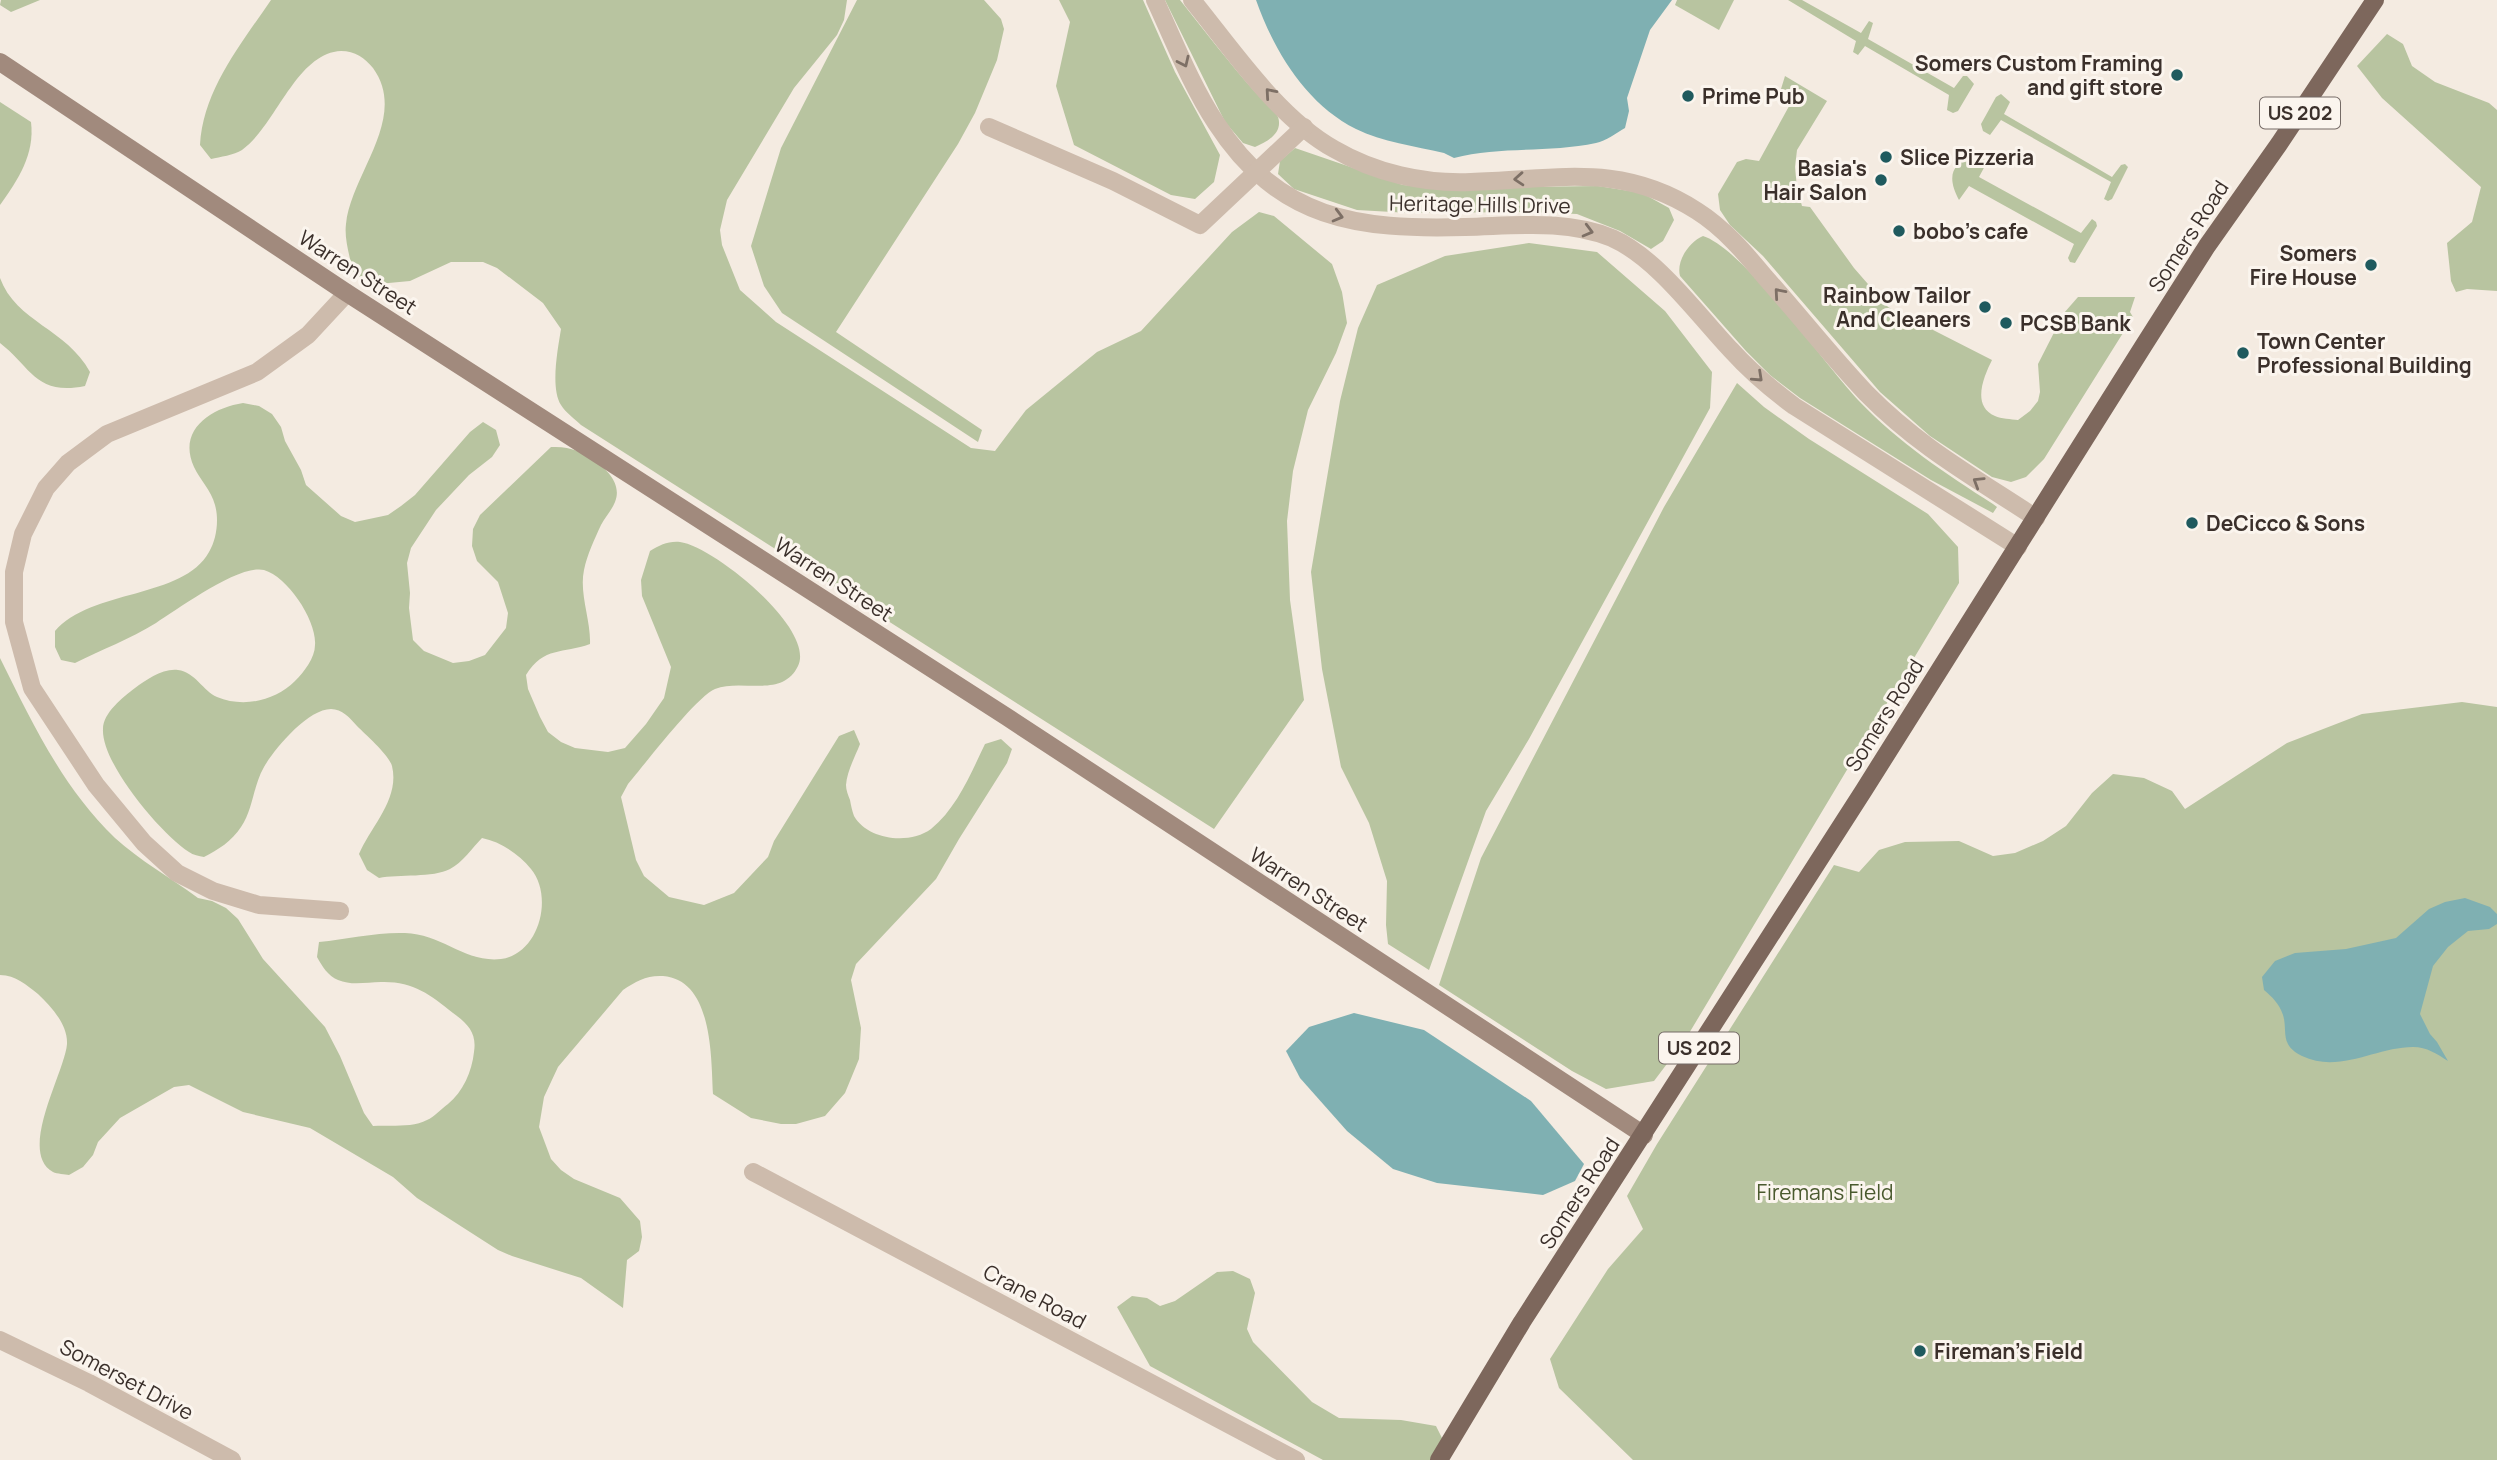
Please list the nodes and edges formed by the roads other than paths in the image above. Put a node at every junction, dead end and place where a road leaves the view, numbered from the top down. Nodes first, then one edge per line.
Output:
1 (1155, 0) edge
2 (1192, 0) edge
3 (2375, 0) edge
4 (0, 62) edge
5 (989, 127) dead end
6 (1304, 127) junction
7 (1255, 172) junction
8 (347, 293) junction
9 (2036, 518) junction
10 (2018, 547) junction
11 (340, 911) dead end
12 (1644, 1135) junction
13 (753, 1172) dead end
14 (0, 1340) edge
15 (232, 1460) edge
16 (1296, 1460) edge
17 (1439, 1460) edge

1 -> 7 street, Heritage Hills Drive
6 -> 2 street, Heritage Hills Drive
3 - 9 main road, Somers Road / US 202
4 - 8 street, Warren Street
5 - 7 street
6 - 7 street
9 -> 6 street, Heritage Hills Drive
7 -> 10 street, Heritage Hills Drive
8 - 11 street
8 - 12 street, Warren Street
9 - 10 main road, Somers Road / US 202
10 - 12 main road, Somers Road / US 202
12 - 17 main road, Somers Road / US 202
13 - 16 street, Crane Road
14 - 15 street, Somerset Drive

